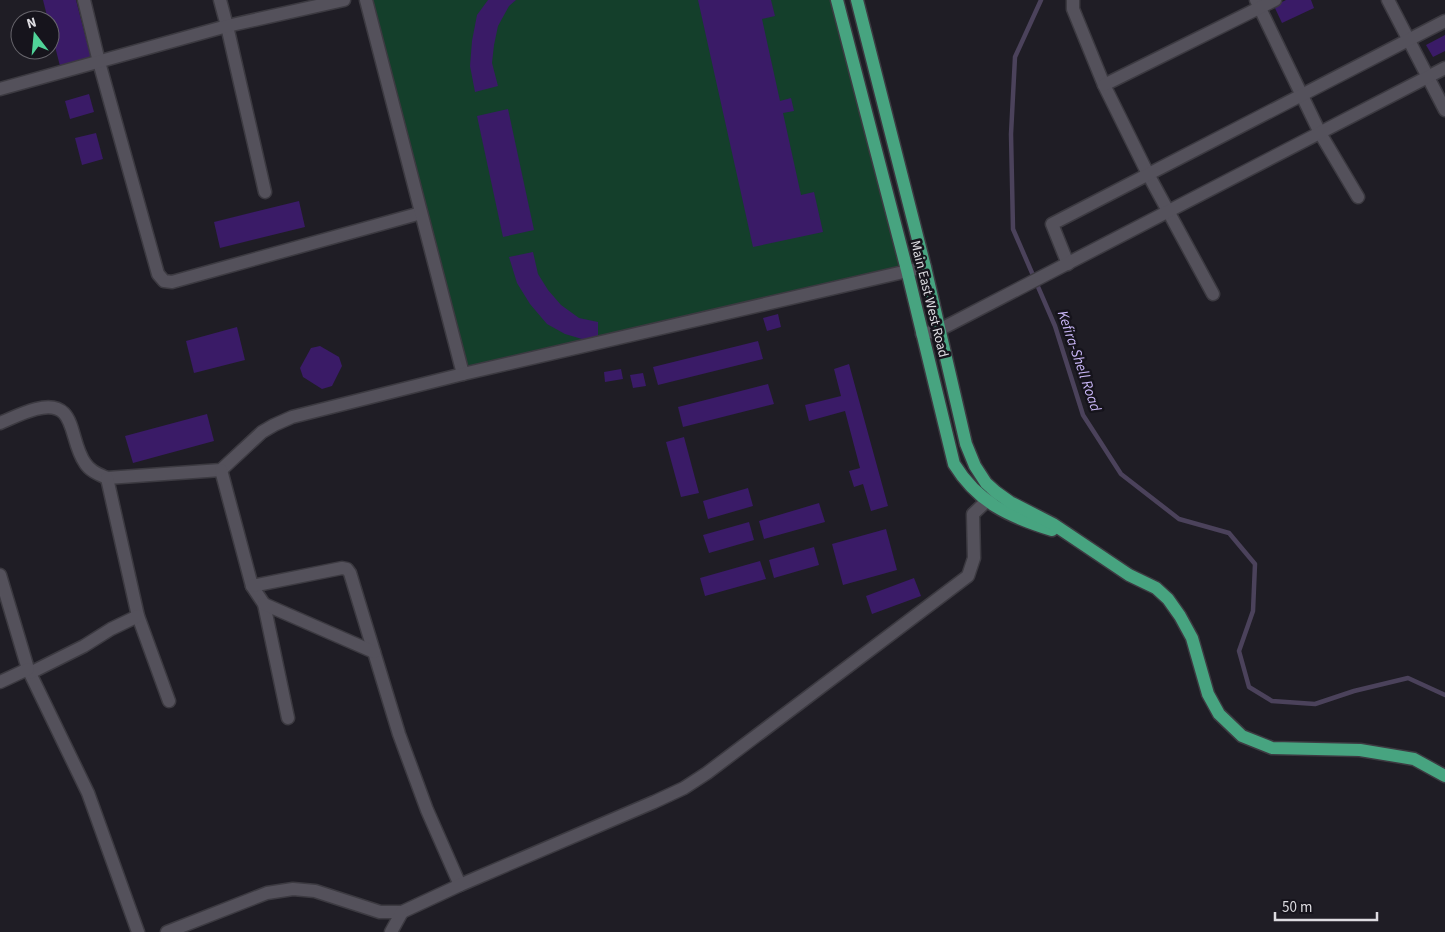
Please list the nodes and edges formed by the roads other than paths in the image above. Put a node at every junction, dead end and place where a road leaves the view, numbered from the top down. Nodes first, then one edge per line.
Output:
1 (84, 0) edge
2 (220, 0) edge
3 (344, 0) edge
4 (366, 0) edge
5 (837, 0) edge
6 (857, 0) edge
7 (1073, 0) edge
8 (1275, 0) edge
9 (1388, 0) edge
10 (1258, 4) edge
11 (863, 21) junction
12 (1445, 21) edge
13 (844, 25) junction
14 (227, 26) junction
15 (1409, 40) junction
16 (99, 62) junction
17 (1445, 68) edge
18 (1428, 77) junction
19 (1104, 85) junction
20 (0, 89) edge
21 (1302, 95) junction
22 (1445, 110) edge
23 (1320, 133) junction
24 (1148, 174) junction
25 (265, 192) dead end
26 (1358, 197) dead end
27 (1168, 212) junction
28 (422, 214) junction
29 (1068, 264) junction
30 (925, 266) junction
31 (907, 270) junction
32 (1213, 294) dead end
33 (939, 330) junction
34 (922, 334) junction
35 (463, 374) junction
36 (0, 423) edge
37 (221, 470) junction
38 (106, 478) junction
39 (996, 492) junction
40 (986, 501) junction
41 (1074, 538) junction
42 (0, 575) edge
43 (252, 586) junction
44 (264, 604) junction
45 (138, 616) junction
46 (374, 652) junction
47 (29, 670) junction
48 (0, 682) edge
49 (168, 701) dead end
50 (288, 718) dead end
51 (1445, 776) edge
52 (460, 885) junction
53 (402, 912) junction
54 (138, 932) edge
55 (167, 932) edge
56 (391, 932) edge

1 - 16 street
2 - 14 street
3 - 14 street
4 - 28 street
5 - 13 main road, Main East West Road
6 - 11 main road, Main East West Road
7 - 19 street
8 - 10 street
9 - 15 street
10 - 19 street
10 - 21 street
11 - 13 main road
11 - 30 main road, Main East West Road
12 - 15 street
13 - 31 main road, Main East West Road
14 - 16 street
14 - 25 street
15 - 18 street
15 - 21 street
16 - 20 street
16 - 28 street
17 - 18 street
18 - 22 street
18 - 23 street
19 - 24 street
21 - 23 street
21 - 24 street
23 - 26 street
23 - 27 street
24 - 27 street
24 - 29 street
27 - 29 street
27 - 32 street
28 - 35 street
29 - 33 street
30 - 31 street
30 - 33 main road, Main East West Road
31 - 34 main road, Main East West Road
31 - 35 street
33 - 34 street
33 - 39 main road, Main East West Road
34 - 40 main road, Main East West Road
35 - 37 street
36 - 38 street
37 - 38 street
37 - 43 street
38 - 45 street
39 - 40 street
39 - 41 main road, Main East West Road
40 - 41 main road, Main East West Road
40 - 52 street
41 - 51 main road, Main East West Road
42 - 47 street
43 - 44 street
43 - 46 street
44 - 46 street
44 - 50 street
45 - 47 street
45 - 49 street
46 - 52 street
47 - 48 street
47 - 54 street
52 - 53 street
53 - 55 street
53 - 56 street

